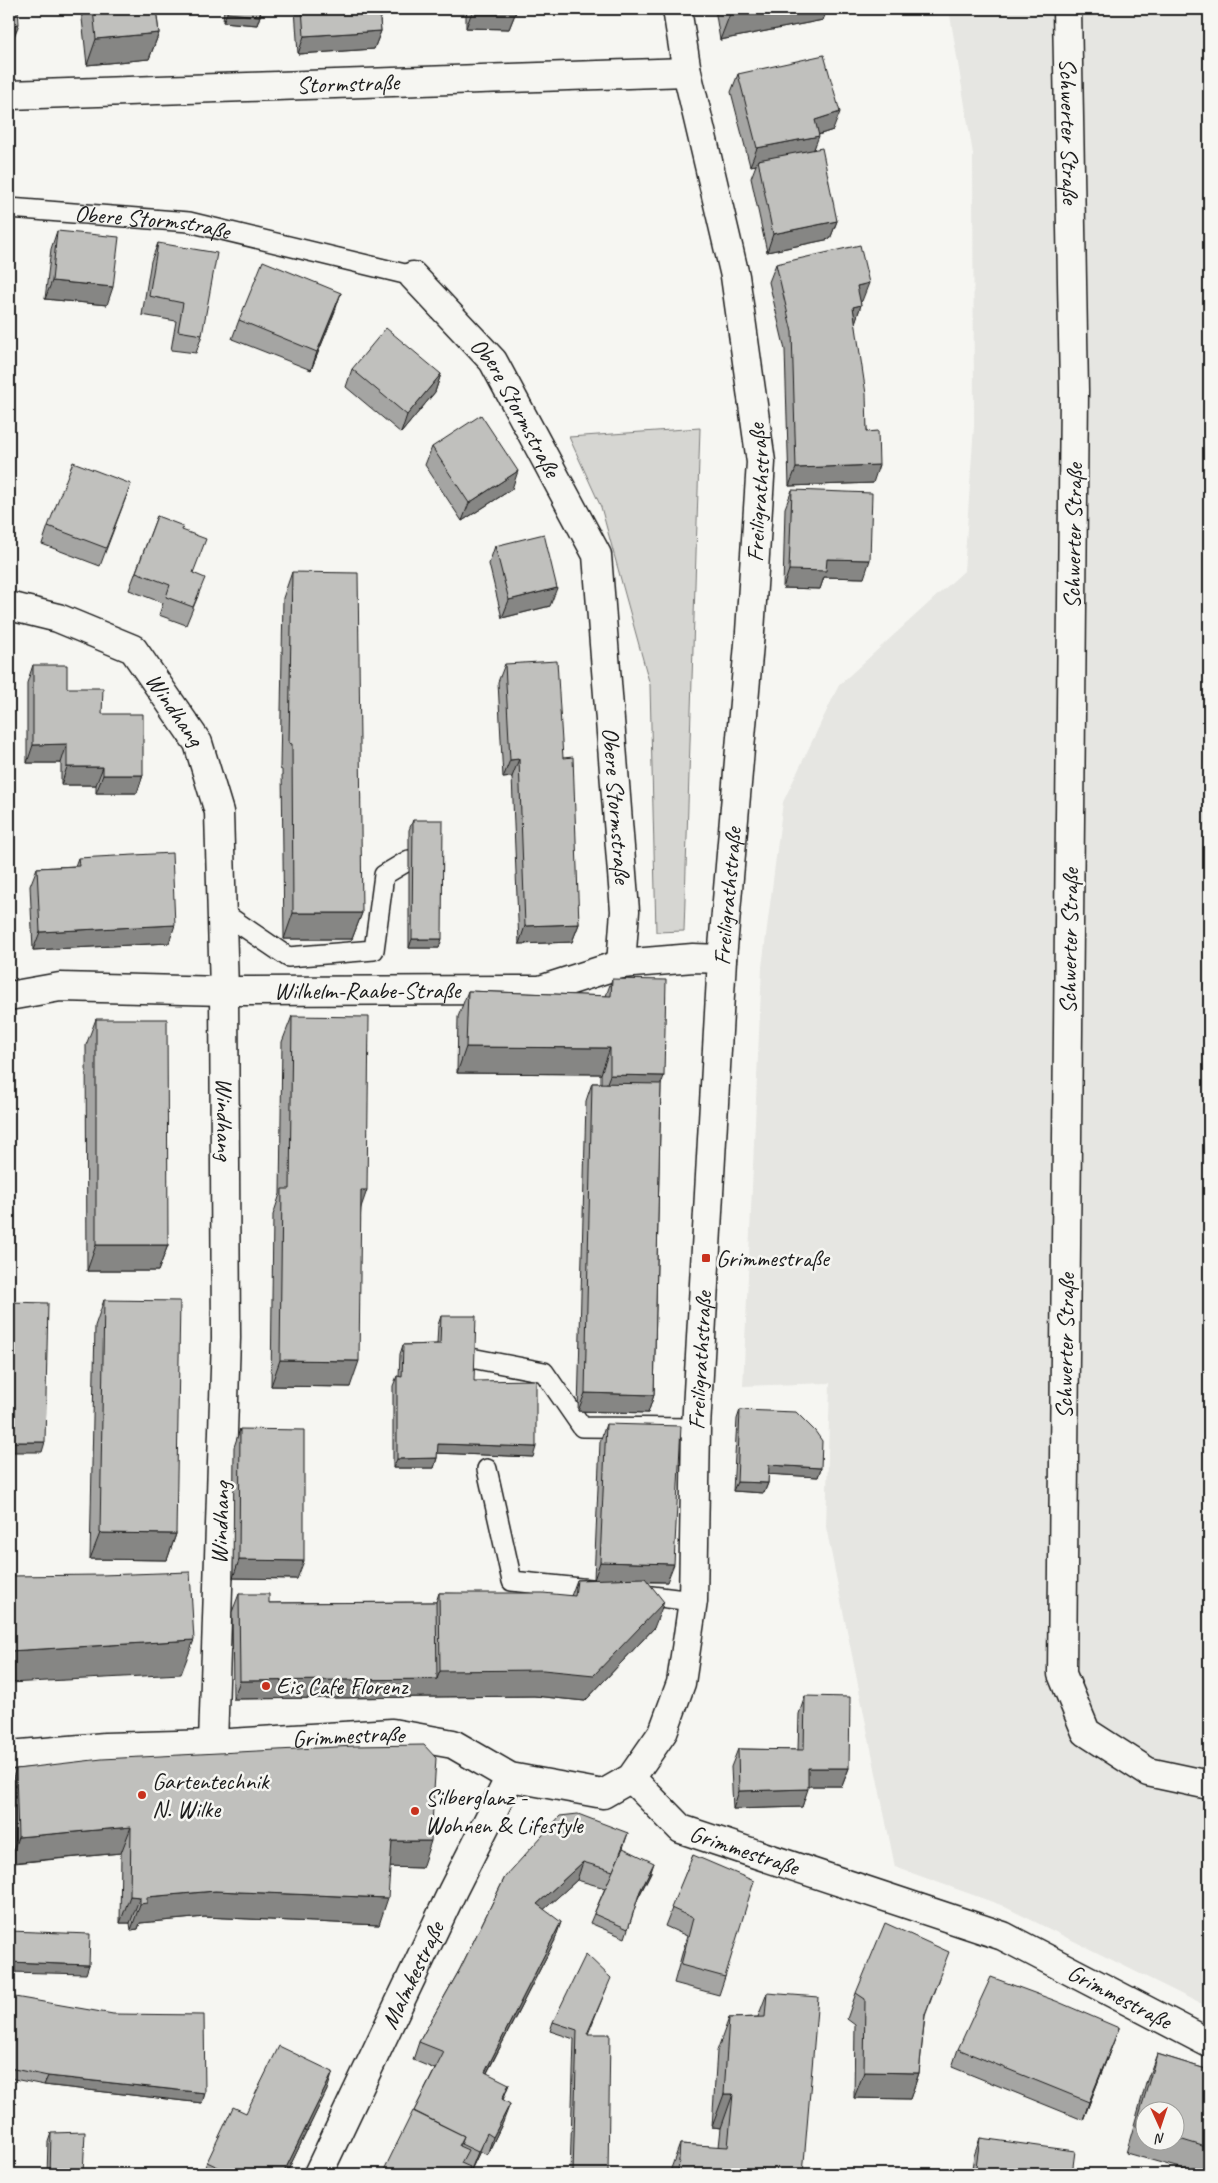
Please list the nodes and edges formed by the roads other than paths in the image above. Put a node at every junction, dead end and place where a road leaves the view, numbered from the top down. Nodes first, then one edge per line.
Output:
1 (677, 9) edge
2 (1066, 9) edge
3 (687, 72) junction
4 (9, 95) edge
5 (9, 208) edge
6 (413, 276) joint
7 (9, 606) edge
8 (409, 860) dead end
9 (222, 912) junction
10 (722, 958) junction
11 (621, 964) junction
12 (224, 990) junction
13 (9, 996) edge
14 (471, 1358) edge
15 (696, 1428) junction
16 (487, 1469) dead end
17 (693, 1601) junction
18 (213, 1744) junction
19 (9, 1755) edge
20 (510, 1777) junction
21 (630, 1778) junction
22 (1209, 1785) edge
23 (1209, 2043) edge
24 (318, 2174) edge

1 - 3 street, Freiligrathstraße
2 - 22 street, Schwerter Straße
3 - 4 street, Stormstraße
3 - 10 street, Freiligrathstraße
5 - 6 lane, Obere Stormstraße
6 - 11 street, Obere Stormstraße
7 - 9 street, Windhang
8 - 9 lane
9 - 12 street, Windhang
10 - 11 street, Wilhelm-Raabe-Straße
10 - 15 street, Freiligrathstraße
11 - 12 street, Wilhelm-Raabe-Straße
12 - 13 street, Wilhelm-Raabe-Straße
12 - 18 street, Windhang
14 - 15 lane
15 - 17 street, Freiligrathstraße
16 - 17 lane
17 - 21 street, Freiligrathstraße
18 - 19 street, Grimmestraße
18 - 20 street, Grimmestraße
20 - 21 street, Grimmestraße
20 - 24 street, Malmkestraße
21 - 23 street, Grimmestraße

